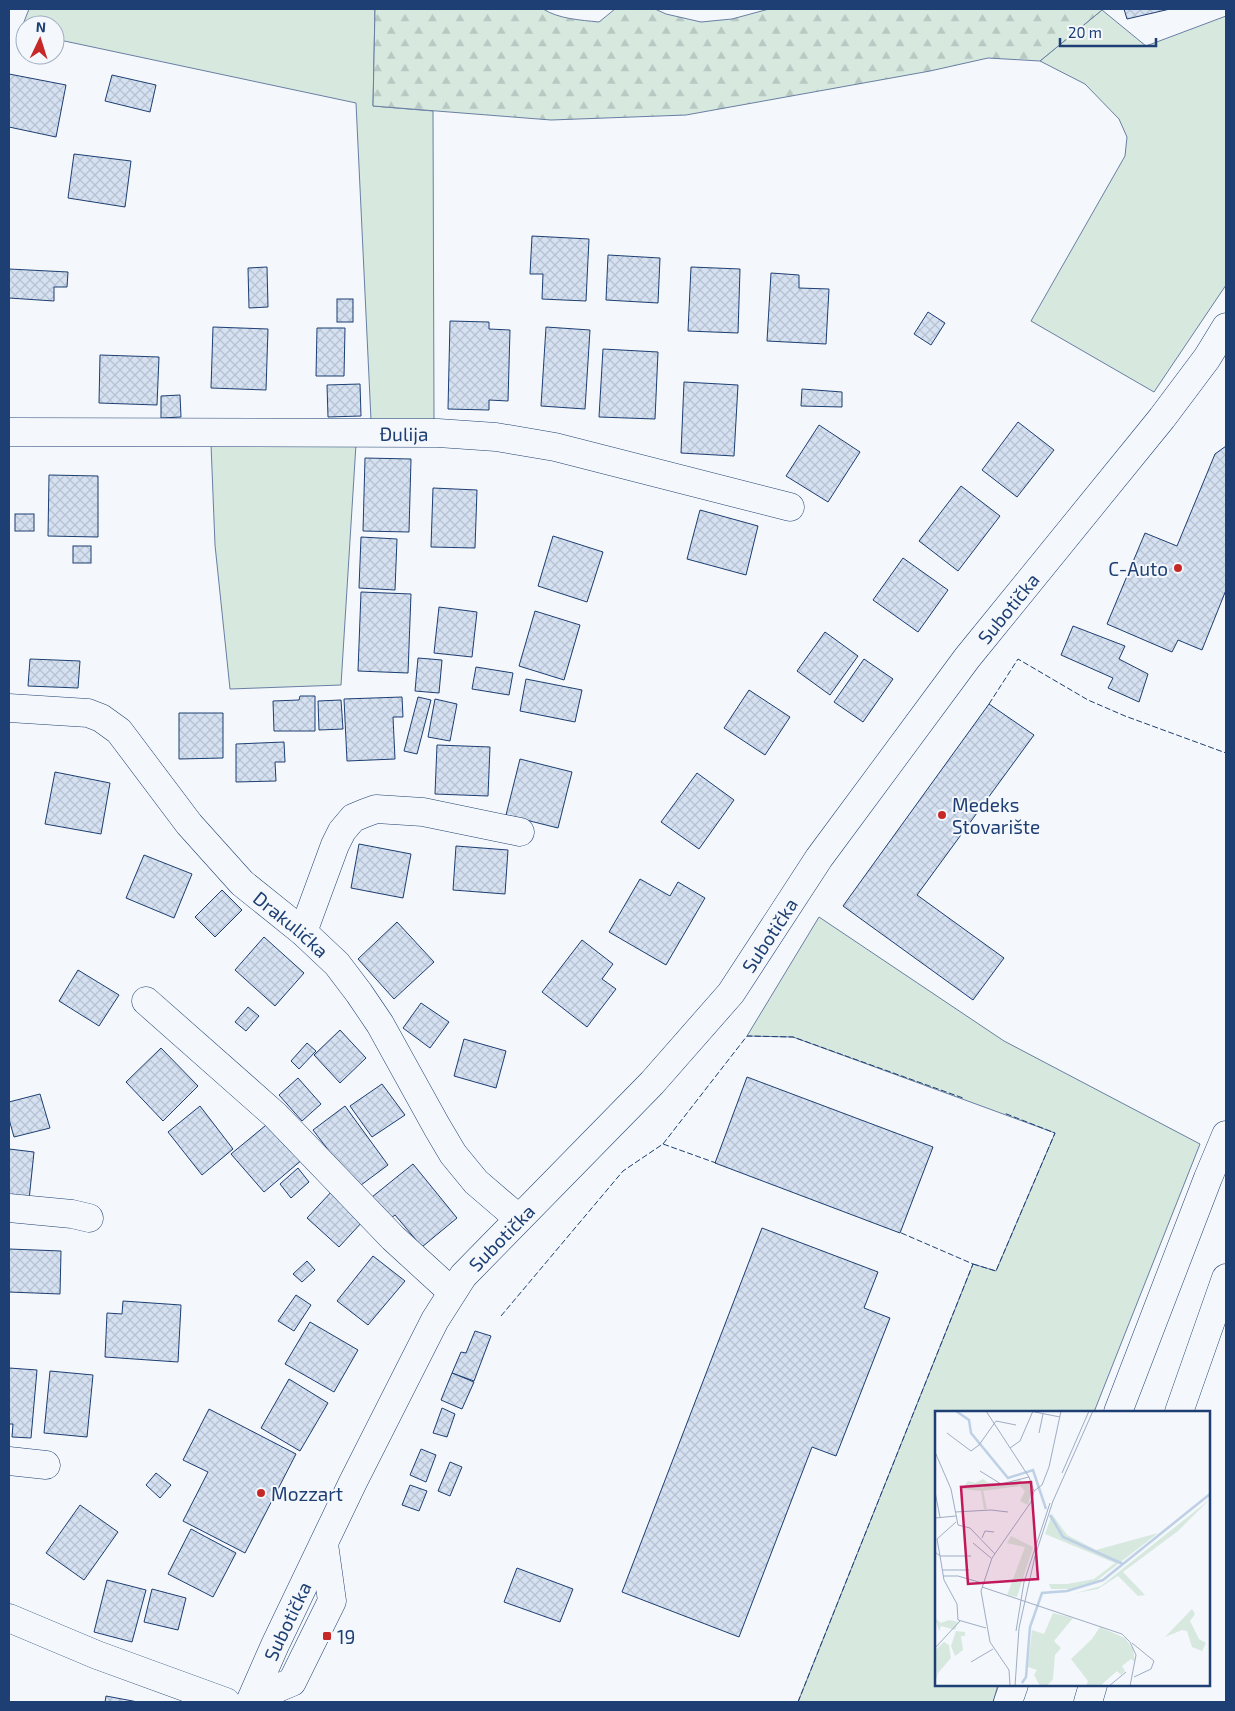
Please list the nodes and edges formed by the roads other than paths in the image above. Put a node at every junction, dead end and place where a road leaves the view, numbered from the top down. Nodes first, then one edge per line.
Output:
1 (1226, 327) edge
2 (9, 432) edge
3 (790, 507) dead end
4 (9, 708) edge
5 (520, 832) dead end
6 (303, 932) junction
7 (146, 1001) dead end
8 (1226, 1135) edge
9 (9, 1208) edge
10 (89, 1218) dead end
11 (518, 1218) junction
12 (1226, 1278) edge
13 (452, 1292) junction
14 (1118, 1411) edge
15 (1179, 1411) edge
16 (9, 1461) edge
17 (46, 1465) dead end
18 (9, 1618) edge
19 (1014, 1686) edge
20 (1093, 1686) edge
21 (243, 1701) edge
22 (1008, 1702) edge
23 (1088, 1702) edge

1 - 11 street, Subotička
2 - 3 street, Đulija
4 - 6 street, Drakulićka
5 - 6 street
6 - 11 street, Drakulićka
7 - 13 street
8 - 14 street
9 - 10 street
11 - 13 street, Subotička
12 - 15 street
13 - 21 street, Subotička
16 - 17 street
18 - 21 street
19 - 22 street
20 - 23 street

